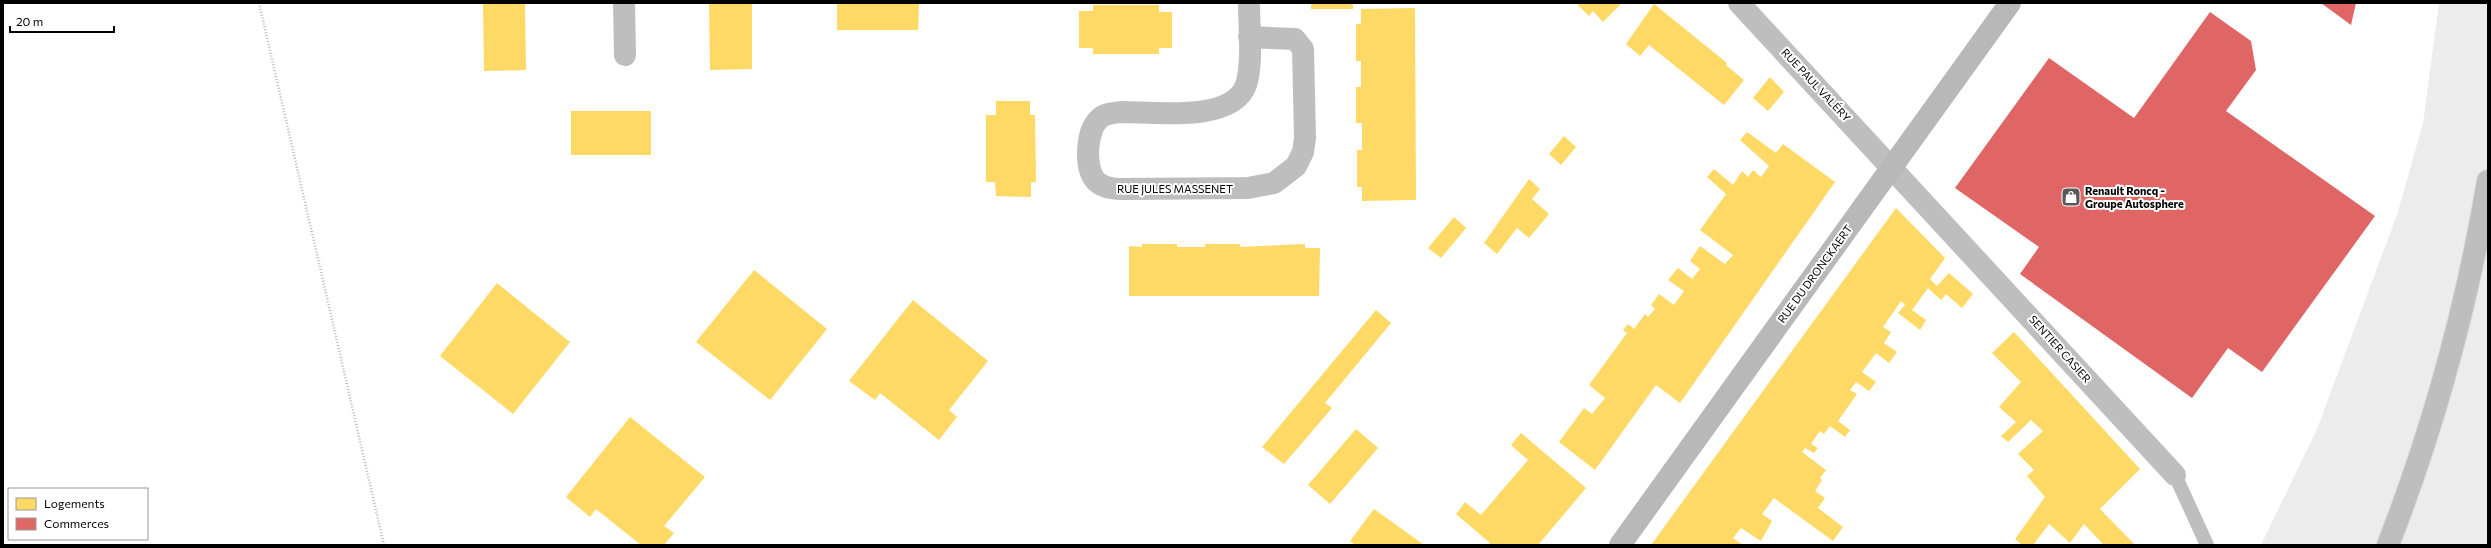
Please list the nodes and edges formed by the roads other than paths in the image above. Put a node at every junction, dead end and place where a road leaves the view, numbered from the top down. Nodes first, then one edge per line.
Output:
1 (624, 3) edge
2 (1249, 3) edge
3 (1739, 3) edge
4 (2010, 3) edge
5 (1249, 37) junction
6 (625, 54) dead end
7 (1892, 166) junction
8 (2488, 181) edge
9 (2175, 475) joint
10 (1620, 545) edge
11 (2207, 545) edge
12 (2388, 545) edge

1 - 6 main road
2 - 5 main road, RUE JULES MASSENET
3 - 7 main road, RUE PAUL VALÉRY
4 - 7 main road, RUE DU DRONCKAERT
5 - 5 main road, RUE JULES MASSENET
7 - 9 main road, SENTIER CASIER
7 - 10 main road, RUE DU DRONCKAERT
8 - 12 main road
9 - 11 lane, SENTIER CASIER

